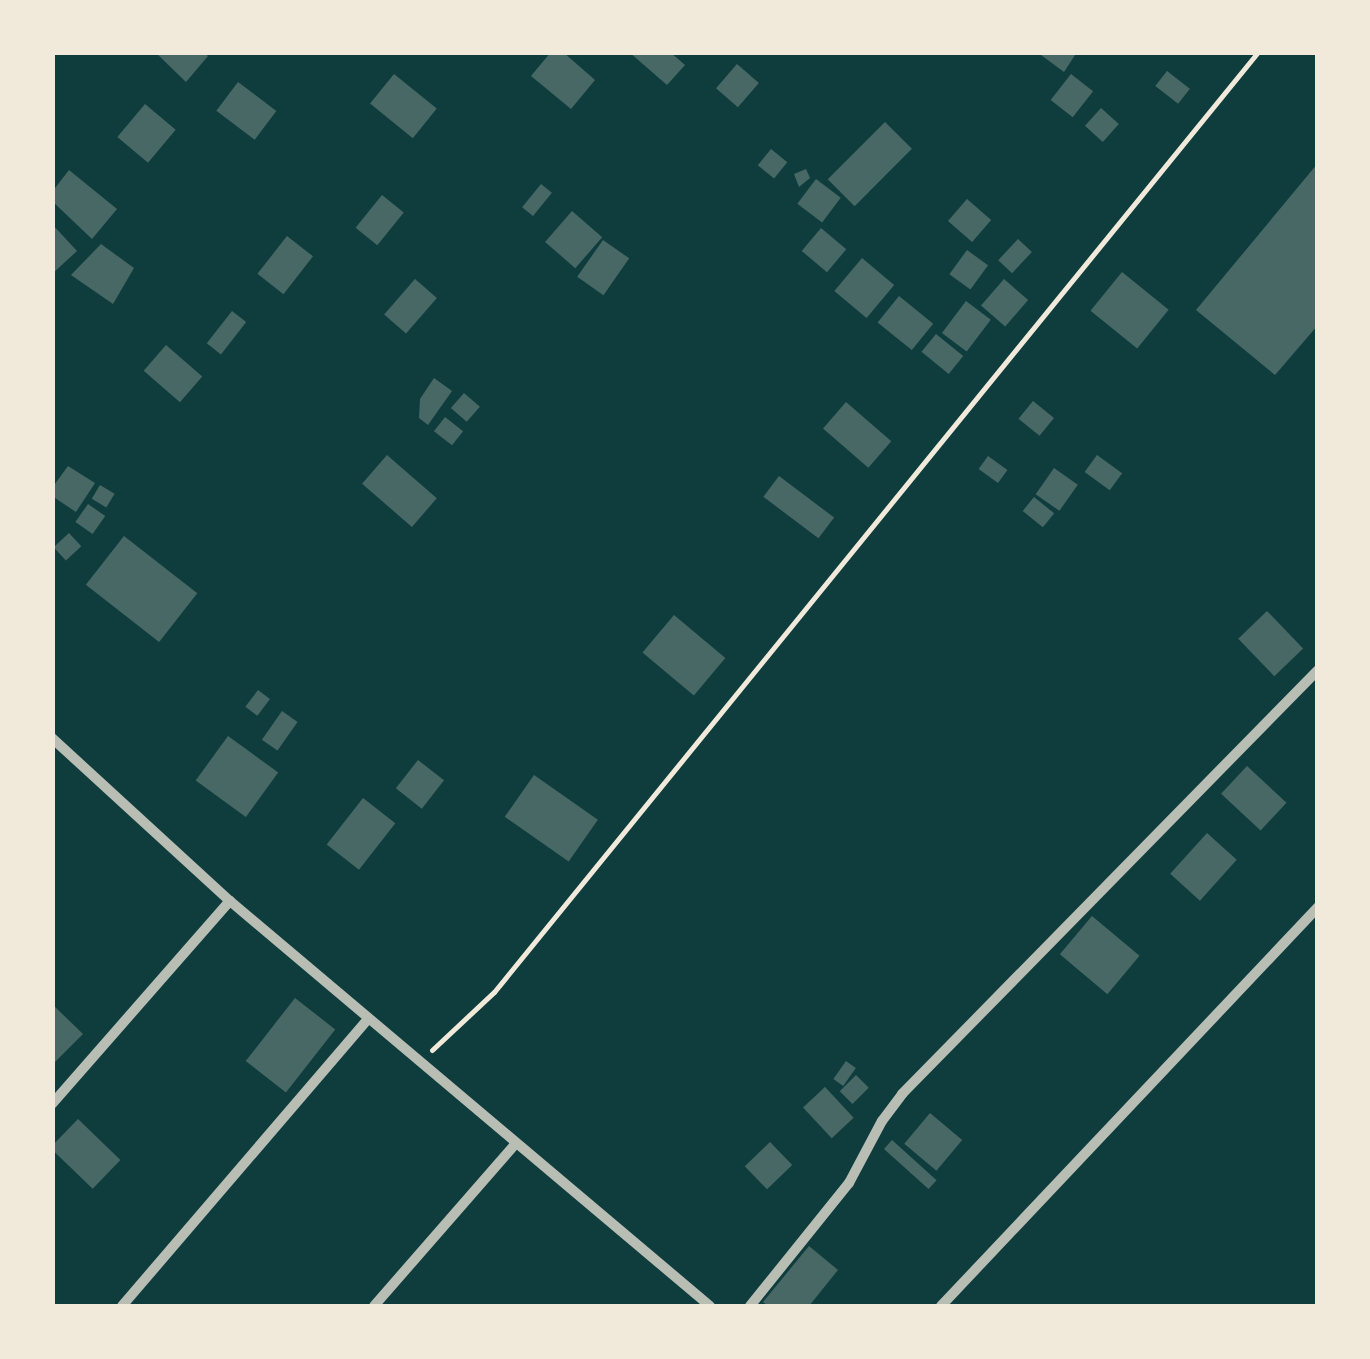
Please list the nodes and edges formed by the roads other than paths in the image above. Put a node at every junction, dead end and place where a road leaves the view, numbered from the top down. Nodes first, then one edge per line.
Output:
1 (1318, 670) edge
2 (52, 738) edge
3 (230, 901) junction
4 (1318, 907) edge
5 (368, 1019) junction
6 (52, 1104) edge
7 (516, 1143) junction
8 (122, 1306) edge
9 (374, 1306) edge
10 (710, 1306) edge
11 (750, 1306) edge
12 (941, 1306) edge

1 - 11 street
2 - 3 street
3 - 5 street
3 - 6 street
4 - 12 street
5 - 7 street
5 - 8 street
7 - 9 street
7 - 10 street

